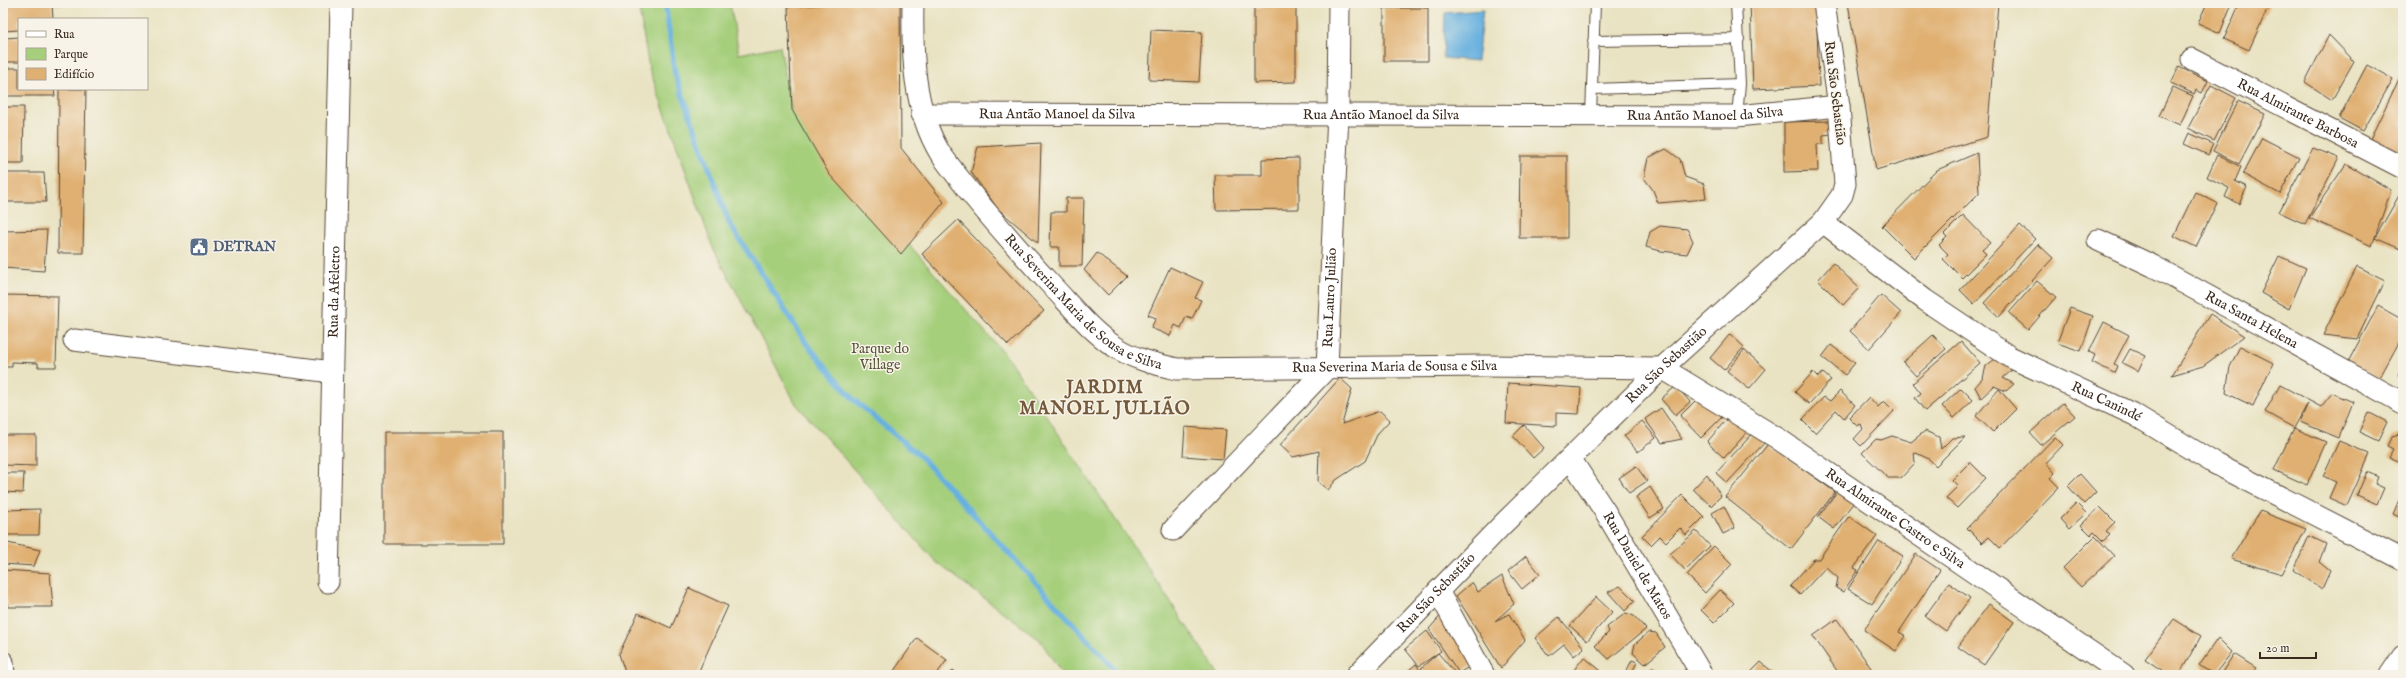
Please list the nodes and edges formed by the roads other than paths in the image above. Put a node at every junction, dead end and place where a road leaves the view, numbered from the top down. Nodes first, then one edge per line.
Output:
1 (341, 3) edge
2 (913, 3) edge
3 (1339, 3) edge
4 (1595, 3) edge
5 (1736, 3) edge
6 (1824, 3) edge
7 (1739, 40) junction
8 (1594, 41) junction
9 (2192, 59) dead end
10 (1740, 84) junction
11 (1593, 89) junction
12 (1839, 106) junction
13 (1338, 113) junction
14 (922, 114) junction
15 (1591, 115) junction
16 (1737, 116) junction
17 (2403, 168) edge
18 (1823, 222) junction
19 (2098, 240) dead end
20 (74, 340) dead end
21 (1327, 368) junction
22 (1662, 368) junction
23 (332, 372) junction
24 (2403, 403) edge
25 (1570, 458) junction
26 (1173, 530) dead end
27 (2403, 560) edge
28 (328, 582) dead end
29 (1438, 591) junction
30 (2403, 656) edge
31 (3, 662) edge
32 (4, 675) edge
33 (1357, 675) edge
34 (1484, 675) edge
35 (1702, 675) edge
36 (2124, 675) edge
37 (2390, 675) edge

1 - 23 street, Rua da Afeletro
2 - 14 street, Rua Severina Maria de Sousa e Silva
3 - 13 street, Rua Lauro Julião
4 - 8 lane
5 - 7 lane
6 - 12 street, Rua São Sebastião
7 - 8 lane
7 - 10 lane
8 - 11 lane
9 - 17 street, Rua Almirante Barbosa
10 - 11 lane
10 - 16 lane
11 - 15 lane
12 - 16 street, Rua Antão Manoel da Silva
12 - 18 street, Rua São Sebastião
13 - 14 street, Rua Antão Manoel da Silva
13 - 15 street, Rua Antão Manoel da Silva
13 - 21 street, Rua Lauro Julião
14 - 21 street, Rua Severina Maria de Sousa e Silva
15 - 16 street, Rua Antão Manoel da Silva
18 - 22 street, Rua São Sebastião
18 - 27 street, Rua Canindé
19 - 24 street, Rua Santa Helena
20 - 23 street
21 - 22 street, Rua Severina Maria de Sousa e Silva
21 - 26 street, Rua Lauro Julião
22 - 25 street, Rua São Sebastião
22 - 36 street, Rua Almirante Castro e Silva
23 - 28 street, Rua da Afeletro
25 - 29 street, Rua São Sebastião
25 - 35 street, Rua Daniel de Matos
29 - 33 street, Rua São Sebastião
29 - 34 street
30 - 37 street
31 - 32 street

